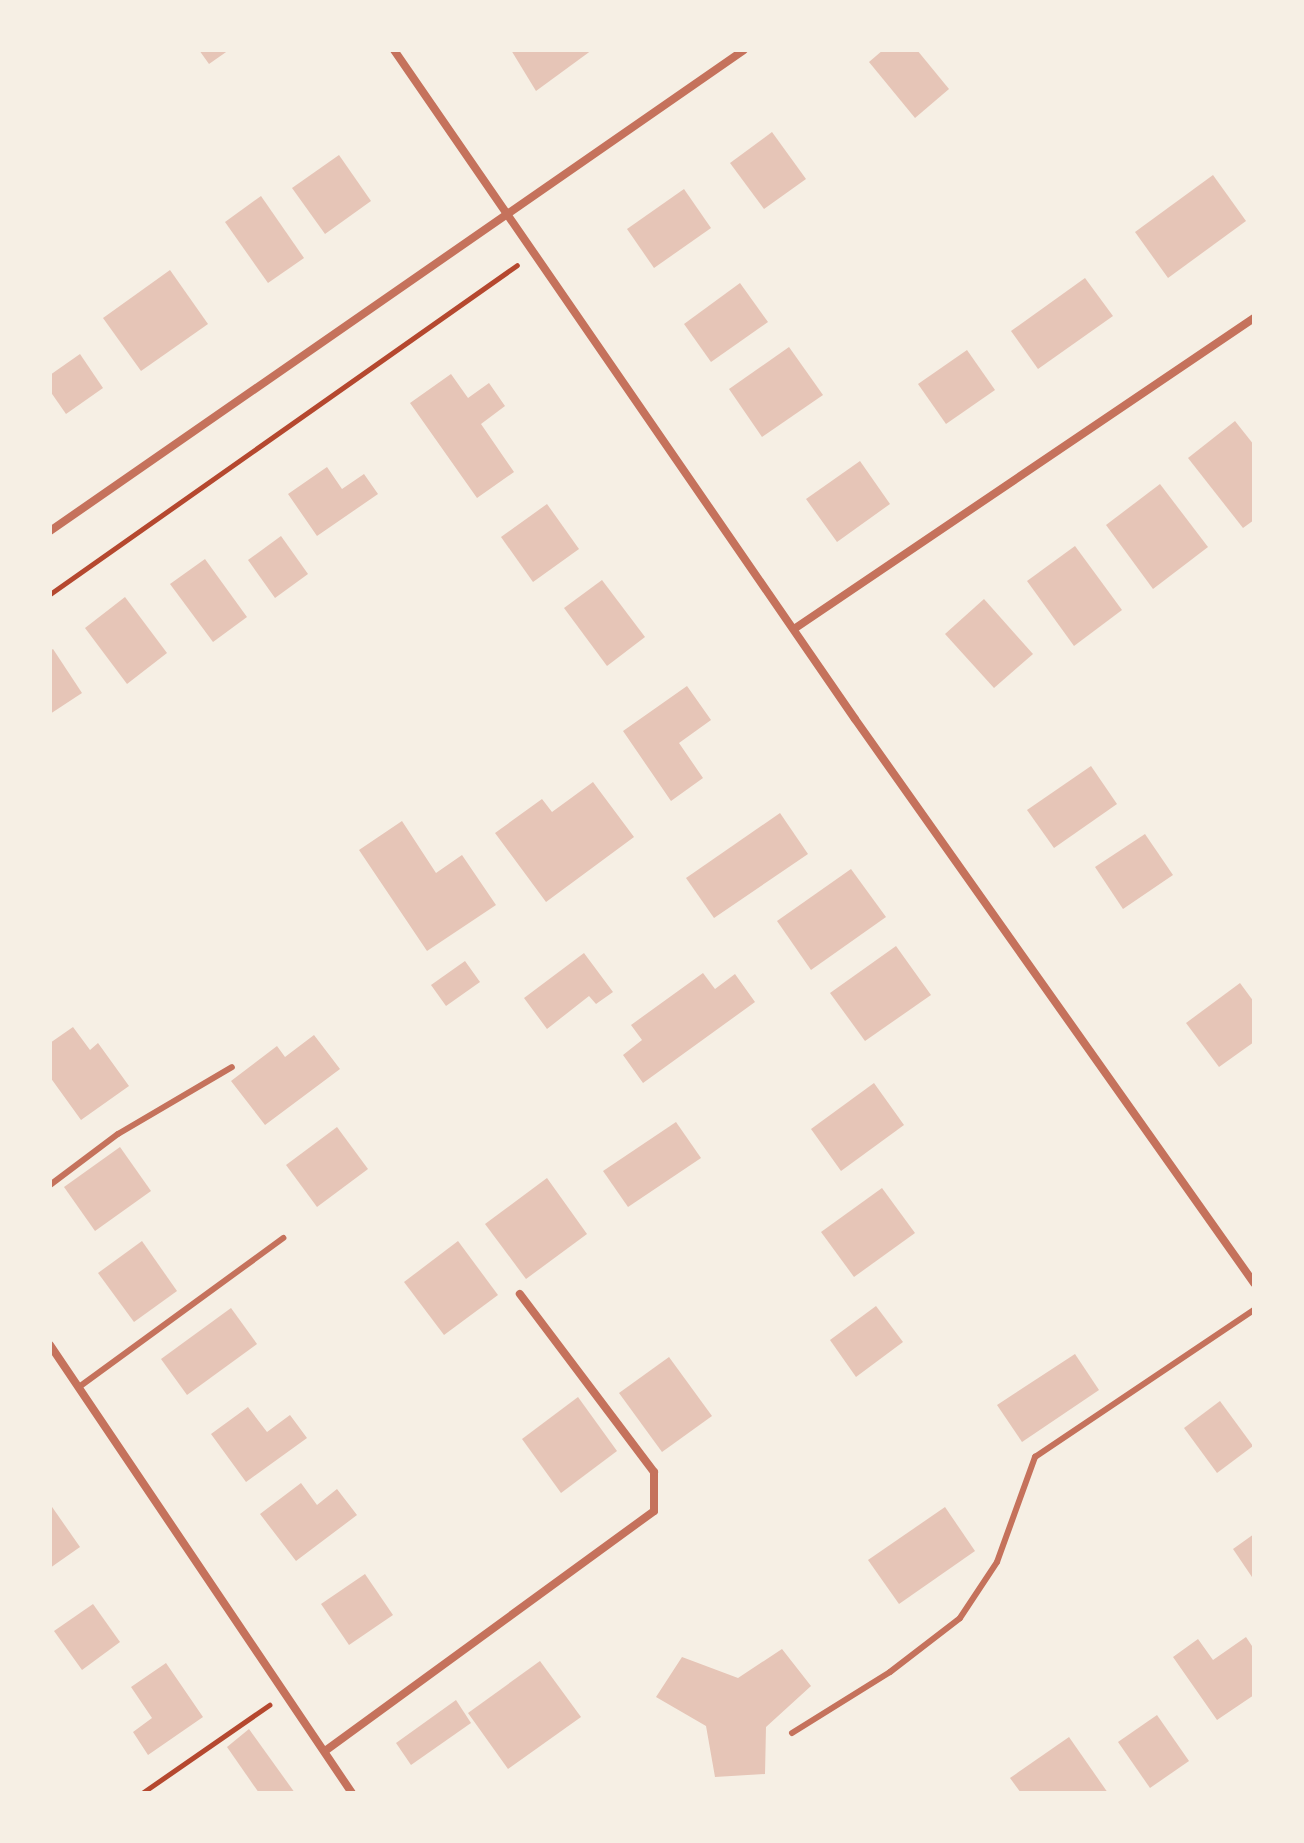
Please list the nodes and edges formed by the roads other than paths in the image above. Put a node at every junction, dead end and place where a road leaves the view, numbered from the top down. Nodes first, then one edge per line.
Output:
1 (394, 50) edge
2 (744, 50) edge
3 (510, 214) junction
4 (1254, 318) edge
5 (50, 531) edge
6 (794, 629) junction
7 (232, 1067) dead end
8 (50, 1185) edge
9 (283, 1238) dead end
10 (1254, 1283) edge
11 (520, 1294) dead end
12 (1254, 1310) edge
13 (50, 1345) edge
14 (79, 1387) junction
15 (792, 1733) dead end
16 (325, 1751) junction
17 (352, 1793) edge

1 - 3 street
2 - 3 street
3 - 5 street
3 - 6 street
4 - 6 street
6 - 10 street
7 - 8 lane
9 - 14 lane
11 - 16 street
12 - 15 lane
13 - 14 street
14 - 16 street
16 - 17 street

